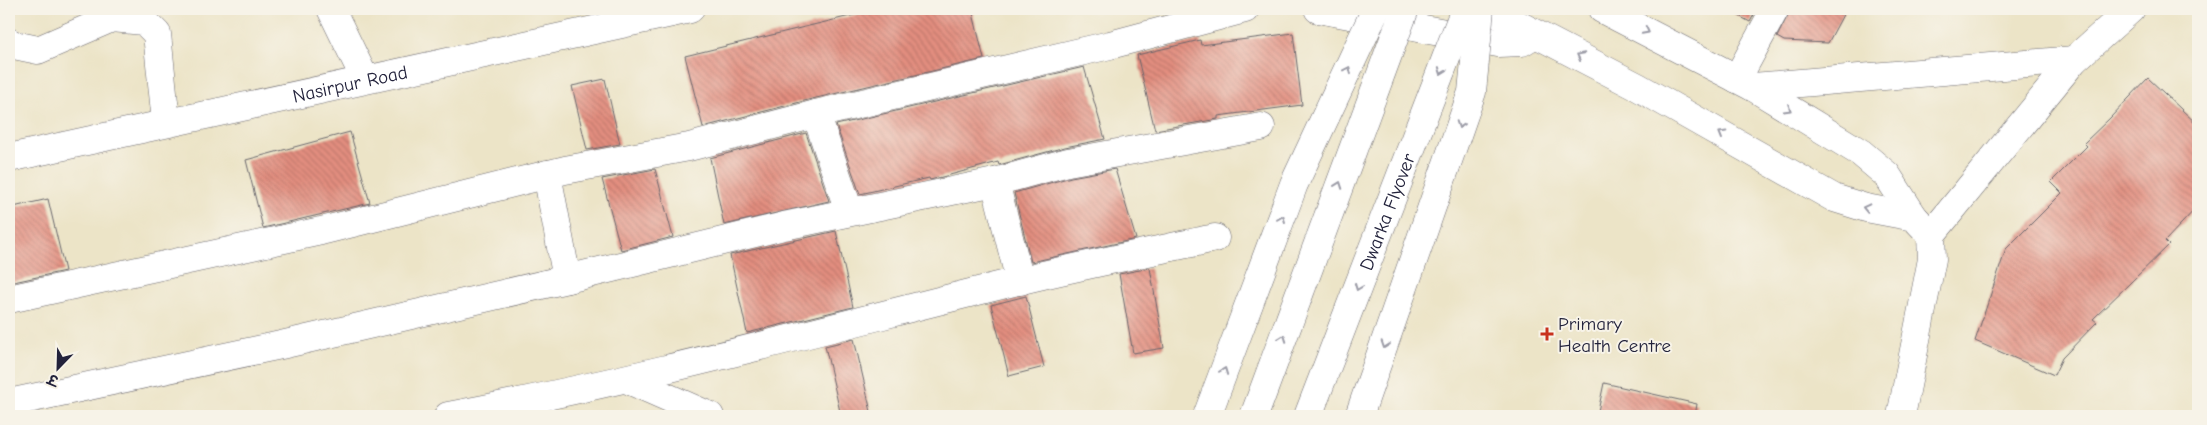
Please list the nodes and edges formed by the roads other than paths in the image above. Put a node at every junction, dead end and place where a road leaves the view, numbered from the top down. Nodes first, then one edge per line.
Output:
1 (331, 9) edge
2 (690, 9) edge
3 (1245, 9) edge
4 (1318, 9) edge
5 (1376, 9) edge
6 (1405, 9) edge
7 (1465, 9) edge
8 (1480, 9) edge
9 (1488, 9) edge
10 (1602, 9) edge
11 (1775, 9) edge
12 (2130, 9) edge
13 (1535, 34) junction
14 (9, 42) edge
15 (2074, 60) junction
16 (365, 79) junction
17 (1745, 83) junction
18 (816, 114) junction
19 (166, 122) junction
20 (1261, 127) dead end
21 (9, 158) edge
22 (547, 174) junction
23 (995, 182) junction
24 (849, 211) junction
25 (1923, 226) junction
26 (1215, 238) dead end
27 (567, 279) junction
28 (1020, 281) junction
29 (9, 299) edge
30 (626, 379) junction
31 (9, 403) edge
32 (448, 416) edge
33 (710, 416) edge
34 (1207, 416) edge
35 (1254, 416) edge
36 (1308, 416) edge
37 (1360, 416) edge
38 (1901, 416) edge

1 - 16 street
2 - 16 street, Nasirpur Road
3 - 18 street
4 - 13 street
34 -> 5 street, bridge
35 -> 6 street, bridge
7 -> 36 street, Dwarka Flyover, bridge
8 -> 37 street, bridge
9 - 13 street
10 -> 17 street
11 - 17 street
12 - 15 street
25 -> 13 street
14 - 19 street
15 - 17 street
15 - 25 street
16 - 19 street, Nasirpur Road
17 -> 25 street
18 - 22 street
18 - 24 street
19 - 21 street, Nasirpur Road
20 - 23 street
22 - 27 street
22 - 29 street
23 - 24 street
23 - 28 street
24 - 27 street
25 - 38 street
26 - 28 street
27 - 31 street
28 - 30 street
30 - 32 street
30 - 33 street

